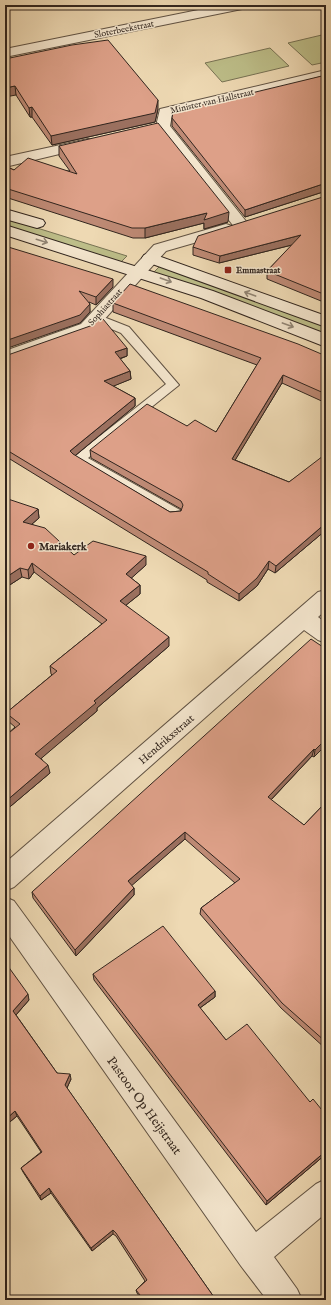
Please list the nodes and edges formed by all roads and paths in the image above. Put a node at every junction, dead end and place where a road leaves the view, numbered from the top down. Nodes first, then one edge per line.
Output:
1 (242, 5) edge
2 (5, 53) edge
3 (326, 74) edge
4 (163, 126) junction
5 (148, 129) edge
6 (103, 139) edge
7 (5, 162) edge
8 (5, 214) edge
9 (248, 223) joint
10 (5, 230) edge
11 (138, 258) junction
12 (96, 318) junction
13 (326, 322) edge
14 (326, 341) edge
15 (5, 357) edge
16 (175, 514) edge
17 (326, 598) edge
18 (303, 618) junction
19 (326, 634) edge
20 (5, 879) edge
21 (5, 909) edge
22 (326, 1194) edge
23 (252, 1255) junction
24 (286, 1300) edge

1 - 2 street, Sloterbeekstraat
3 - 4 street, Minister van Hallstraat
4 - 5 street
4 - 9 street, Minister van Hallstraat
6 - 7 street
8 - 11 street
9 - 11 street, Sophiastraat
10 -> 11 street
11 - 12 street, Sophiastraat
13 -> 11 street
11 -> 14 street
12 - 15 street, Sophiastraat
12 - 16 lane
17 - 18 street, Hendrikxstraat
18 - 19 street
18 - 20 street, Hendrikxstraat
21 - 23 street, Pastoor Op Heijstraat
22 - 23 street
23 - 24 street, Pastoor Op Heijstraat

